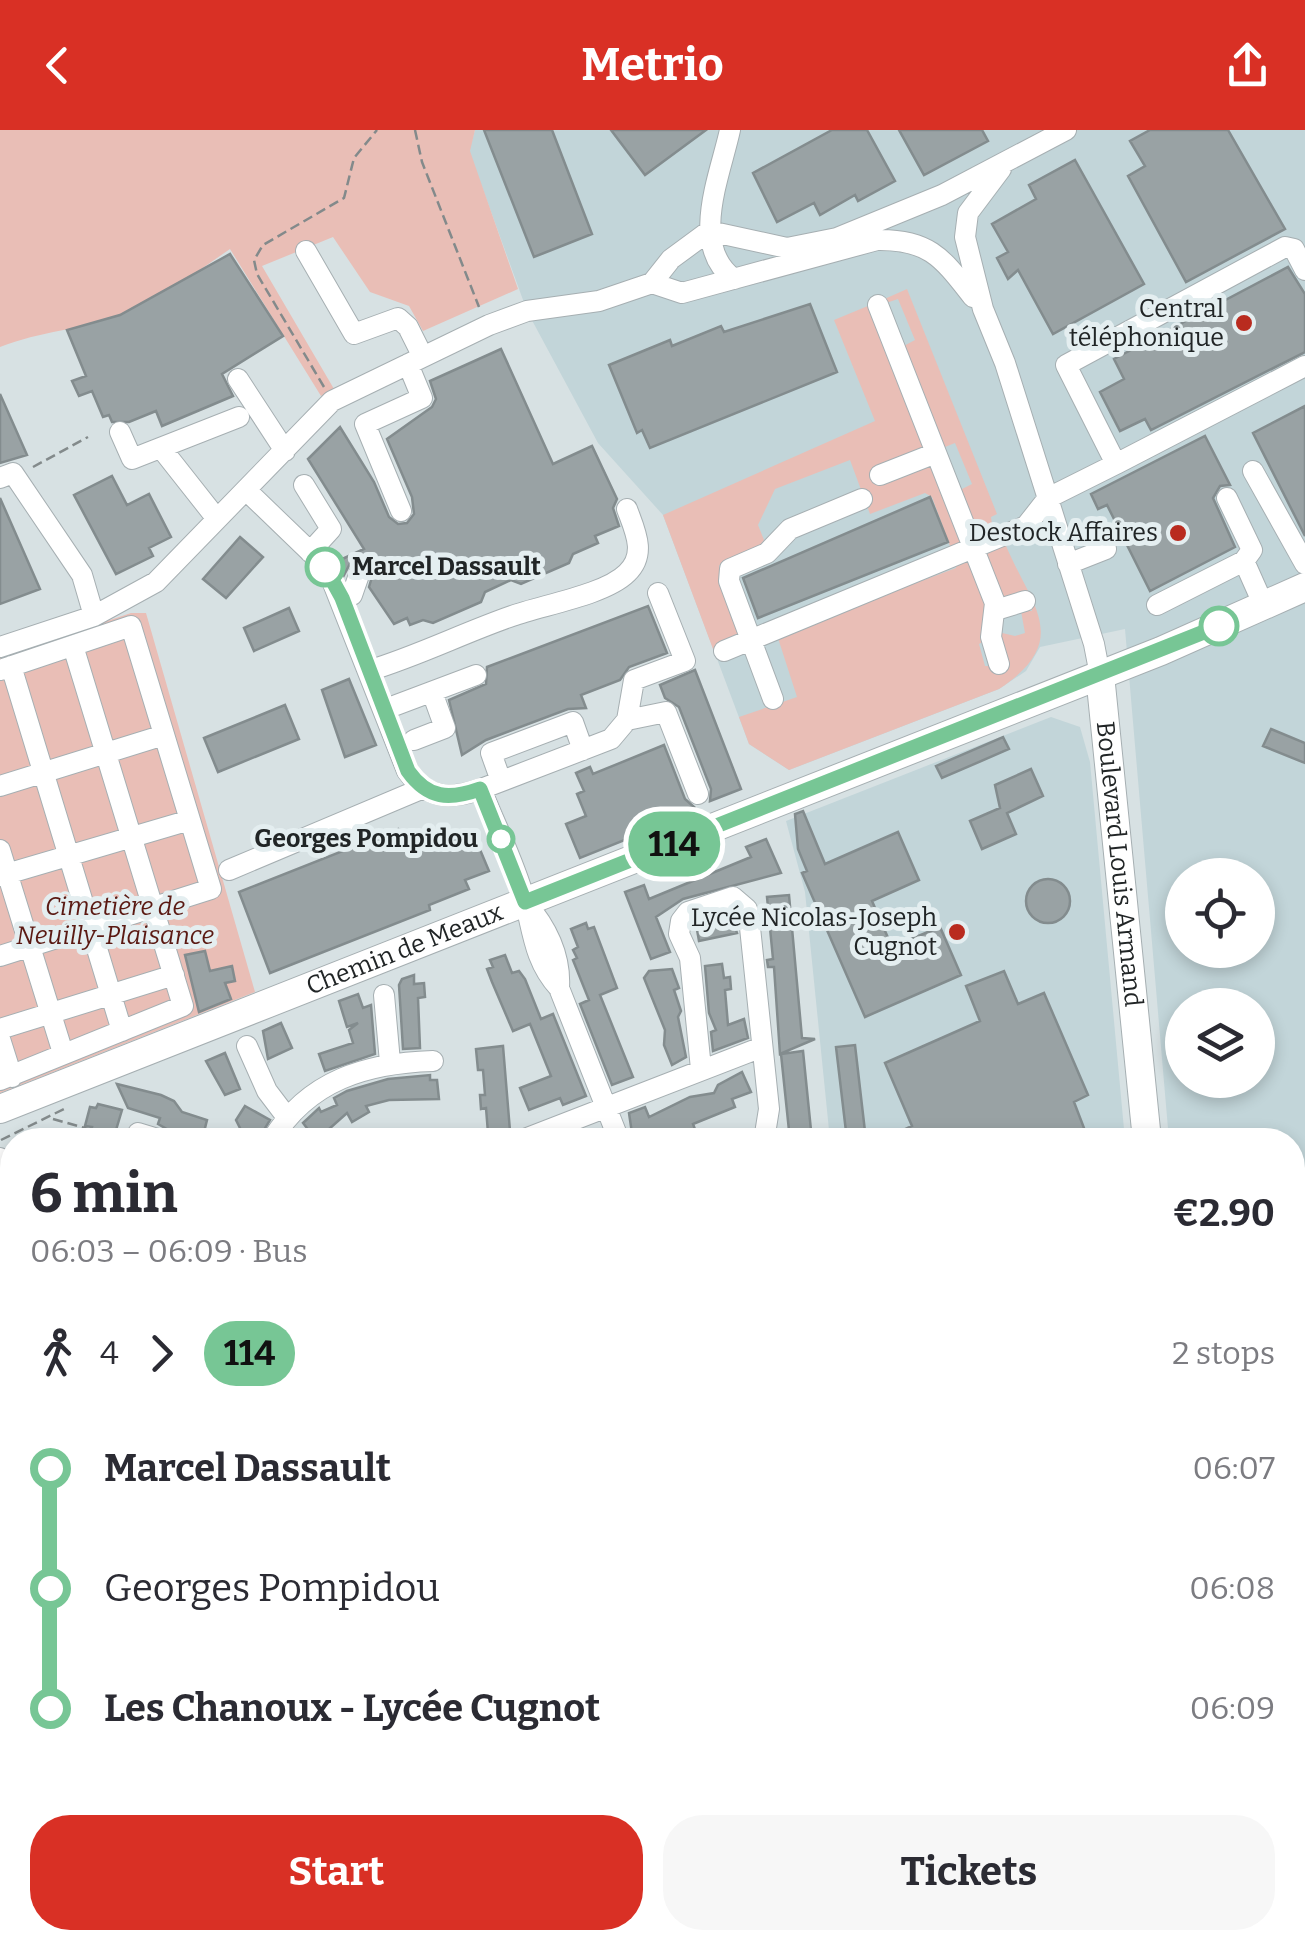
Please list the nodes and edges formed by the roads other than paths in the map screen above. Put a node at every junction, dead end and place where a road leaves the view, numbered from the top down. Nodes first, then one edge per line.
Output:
1 (730, 130) edge
2 (1066, 130) edge
3 (1009, 161) junction
4 (930, 200) junction
5 (709, 231) junction
6 (965, 233) junction
7 (929, 251) junction
8 (306, 252) dead end
9 (1305, 270) edge
10 (734, 279) junction
11 (652, 283) junction
12 (878, 305) dead end
13 (983, 309) junction
14 (415, 360) junction
15 (1305, 366) edge
16 (238, 379) dead end
17 (238, 417) dead end
18 (120, 432) dead end
19 (161, 448) junction
20 (284, 451) junction
21 (936, 454) junction
22 (1116, 464) junction
23 (1254, 471) dead end
24 (880, 475) dead end
25 (8, 478) edge
26 (304, 485) dead end
27 (247, 491) junction
28 (1048, 498) junction
29 (1227, 498) dead end
30 (862, 499) dead end
31 (627, 509) dead end
32 (401, 511) dead end
33 (218, 519) junction
34 (1300, 542) edge
35 (973, 548) junction
36 (1106, 549) dead end
37 (310, 552) junction
38 (1244, 561) junction
39 (1068, 564) junction
40 (1305, 564) edge
41 (361, 569) dead end
42 (1305, 587) edge
43 (658, 593) dead end
44 (342, 598) junction
45 (1025, 601) dead end
46 (1157, 606) dead end
47 (1264, 606) junction
48 (996, 610) junction
49 (94, 616) junction
50 (750, 640) junction
51 (73, 646) junction
52 (0, 647) edge
53 (724, 651) dead end
54 (999, 664) dead end
55 (5, 668) edge
56 (368, 672) junction
57 (476, 675) dead end
58 (1100, 676) junction
59 (432, 692) junction
60 (773, 699) dead end
61 (383, 710) junction
62 (627, 720) junction
63 (164, 734) junction
64 (414, 740) dead end
65 (582, 750) junction
66 (106, 753) junction
67 (44, 774) junction
68 (501, 781) junction
69 (0, 786) edge
70 (421, 789) junction
71 (480, 789) junction
72 (698, 794) dead end
73 (190, 820) junction
74 (132, 838) junction
75 (0, 850) edge
76 (69, 857) junction
77 (229, 870) dead end
78 (4, 875) edge
79 (525, 902) junction
80 (154, 910) junction
81 (91, 930) junction
82 (30, 947) junction
83 (0, 956) edge
84 (174, 975) junction
85 (111, 994) junction
86 (384, 996) dead end
87 (51, 1013) junction
88 (0, 1029) edge
89 (122, 1031) junction
90 (0, 1039) edge
91 (248, 1046) dead end
92 (762, 1047) junction
93 (64, 1053) junction
94 (434, 1060) dead end
95 (390, 1062) junction
96 (701, 1069) junction
97 (10, 1088) edge
98 (606, 1107) junction
99 (286, 1116) junction
100 (279, 1128) edge
101 (553, 1128) edge
102 (615, 1128) edge
103 (766, 1128) edge
104 (1146, 1128) edge

1 - 5 street
2 - 3 street
3 - 4 street
3 - 6 street
4 - 5 street
4 - 6 street
4 - 7 street
5 - 10 street
5 - 11 street
6 - 7 street
6 - 13 street, Boulevard Louis Armand
7 - 10 street
7 - 13 street, Boulevard Louis Armand
8 - 14 street
9 - 22 street
10 - 11 street
11 - 14 street
12 - 21 street
13 - 28 street, Boulevard Louis Armand
14 - 20 street
14 - 32 street
15 - 22 street
16 - 20 street
17 - 19 street
18 - 19 street
19 - 33 street
20 - 27 street
21 - 24 street
21 - 35 street
22 - 28 street
23 - 34 street
25 - 49 street
26 - 37 street
27 - 33 street
27 - 37 street
28 - 35 street
28 - 39 street, Boulevard Louis Armand
29 - 38 street
30 - 50 street
31 - 56 street
33 - 49 street
34 - 40 street
35 - 48 street
35 - 50 street
36 - 39 street
37 - 44 street
38 - 46 street
38 - 47 street
39 - 58 street, Boulevard Louis Armand
41 - 44 street
42 - 47 main road, Chemin de Meaux
43 - 62 street
44 - 56 street
45 - 48 street
47 - 58 main road, Chemin de Meaux
48 - 54 street
49 - 52 street
50 - 53 street
50 - 60 street
51 - 55 street
51 - 63 street
51 - 66 street
55 - 67 street
56 - 61 street
57 - 59 street
58 - 79 main road, Chemin de Meaux
58 - 104 main road, Boulevard Louis Armand
59 - 61 street
59 - 64 street
61 - 70 street
62 - 65 street
62 - 72 street
63 - 66 street
63 - 73 street
65 - 68 street
65 - 68 street
66 - 67 street
66 - 74 street
67 - 69 street
67 - 76 street
68 - 71 street
70 - 71 street
70 - 77 street
71 - 79 street
73 - 74 street
73 - 80 street
74 - 76 street
74 - 80 street
75 - 78 street
76 - 78 street
76 - 81 street
78 - 82 street
79 - 97 main road, Chemin de Meaux
79 - 98 street
80 - 81 street
80 - 84 street
81 - 82 street
81 - 85 street
82 - 83 street
82 - 87 street
84 - 85 street
84 - 89 street
85 - 87 street
85 - 89 street
86 - 95 street
87 - 88 street
87 - 93 street
89 - 93 street
90 - 97 street
91 - 99 street
92 - 96 street
92 - 96 street
92 - 103 street
93 - 97 street
94 - 95 street
95 - 99 street
96 - 98 street
98 - 101 street
98 - 102 street
99 - 100 street

